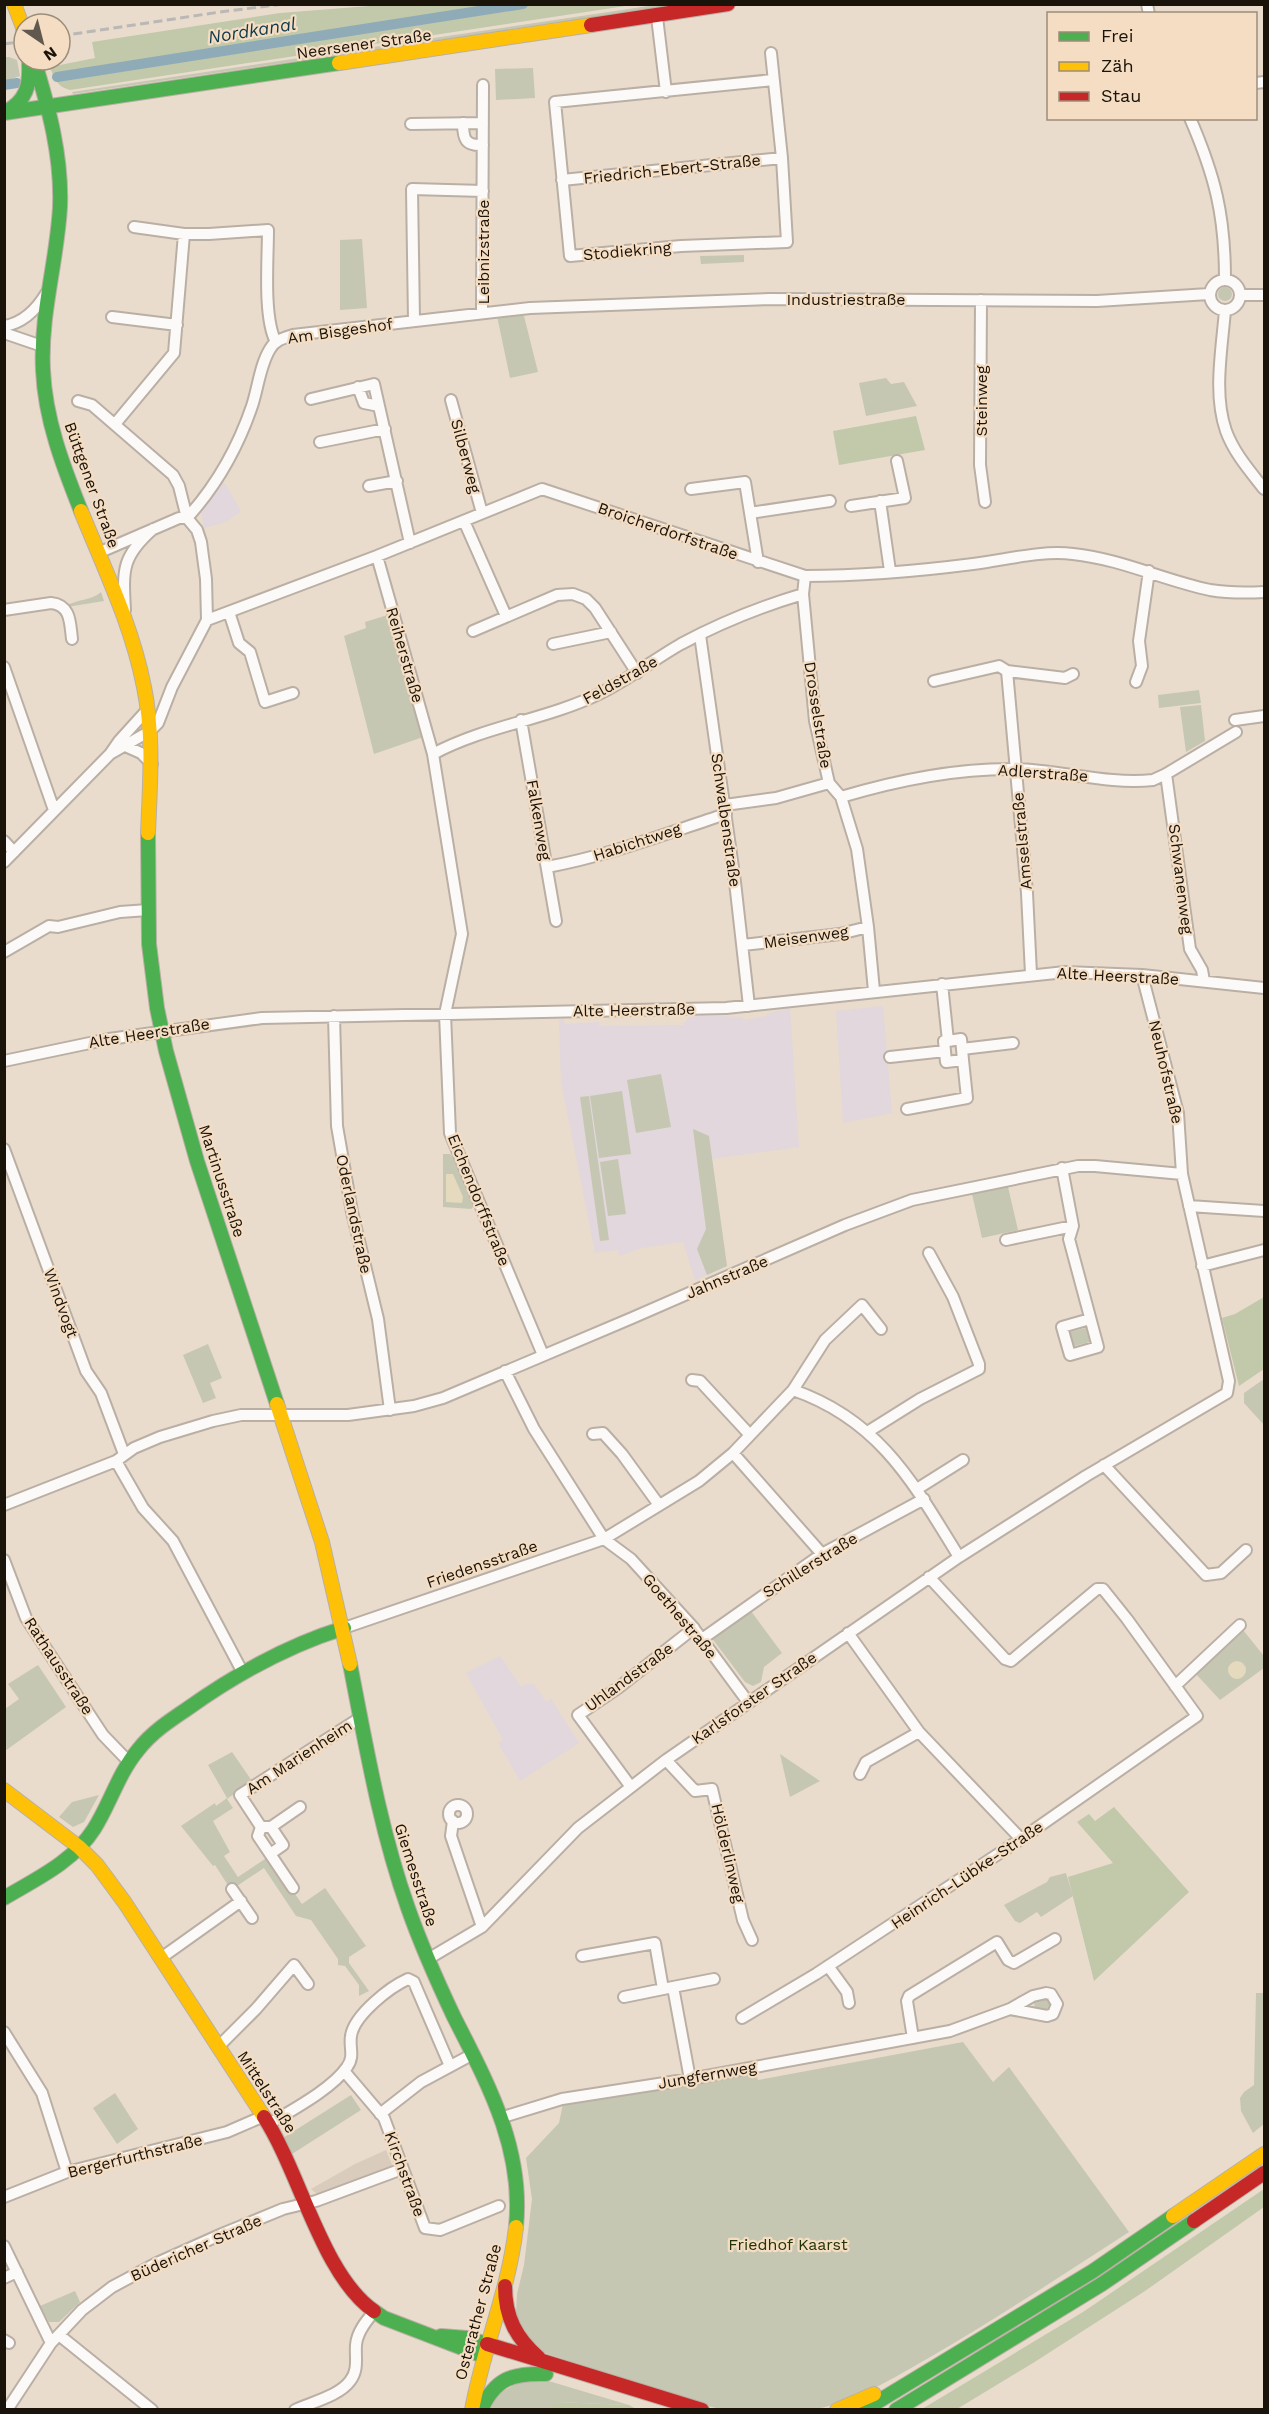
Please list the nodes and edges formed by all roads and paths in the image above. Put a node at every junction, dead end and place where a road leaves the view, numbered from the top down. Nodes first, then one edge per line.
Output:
1 (728, 4) edge
2 (657, 17) junction
3 (771, 53) dead end
4 (31, 72) edge
5 (35, 72) edge
6 (773, 80) junction
7 (483, 85) dead end
8 (666, 92) junction
9 (47, 107) junction
10 (4, 113) edge
11 (1191, 120) edge
12 (463, 123) junction
13 (483, 123) junction
14 (411, 124) dead end
15 (483, 145) junction
16 (782, 158) junction
17 (562, 180) junction
18 (412, 189) joint
19 (483, 191) junction
20 (134, 227) dead end
21 (184, 234) junction
22 (1225, 279) junction
23 (49, 287) junction
24 (1209, 294) junction
25 (1240, 295) junction
26 (1264, 295) edge
27 (981, 300) junction
28 (1225, 310) junction
29 (482, 312) junction
30 (112, 317) dead end
31 (414, 320) junction
32 (177, 325) junction
33 (4, 326) edge
34 (4, 333) edge
35 (276, 342) junction
36 (42, 346) junction
37 (358, 387) junction
38 (311, 399) dead end
39 (451, 400) dead end
40 (78, 401) dead end
41 (379, 406) junction
42 (115, 424) junction
43 (385, 429) junction
44 (320, 442) dead end
45 (897, 461) dead end
46 (397, 480) junction
47 (369, 486) dead end
48 (691, 489) dead end
49 (1264, 489) edge
50 (830, 501) dead end
51 (880, 501) junction
52 (985, 502) dead end
53 (851, 506) dead end
54 (482, 513) junction
55 (750, 513) junction
56 (187, 518) junction
57 (464, 521) junction
58 (153, 529) junction
59 (410, 543) junction
60 (98, 553) junction
61 (377, 556) junction
62 (758, 562) junction
63 (1149, 571) junction
64 (890, 572) junction
65 (805, 576) junction
66 (1264, 592) edge
67 (803, 594) junction
68 (4, 610) edge
69 (229, 612) junction
70 (506, 616) junction
71 (126, 620) junction
72 (207, 620) junction
73 (473, 631) dead end
74 (611, 632) junction
75 (700, 635) junction
76 (72, 639) dead end
77 (553, 644) dead end
78 (4, 667) edge
79 (1007, 671) junction
80 (637, 673) junction
81 (1073, 674) dead end
82 (934, 681) dead end
83 (1136, 682) dead end
84 (293, 693) dead end
85 (148, 709) junction
86 (1264, 716) edge
87 (521, 720) junction
88 (1235, 720) dead end
89 (150, 731) junction
90 (1236, 732) dead end
91 (123, 745) junction
92 (110, 753) junction
93 (433, 754) junction
94 (152, 764) junction
95 (1016, 769) junction
96 (1166, 774) junction
97 (829, 783) junction
98 (841, 797) junction
99 (725, 809) junction
100 (54, 810) junction
101 (4, 841) edge
102 (14, 852) junction
103 (4, 862) edge
104 (547, 867) junction
105 (148, 910) junction
106 (555, 921) dead end
107 (868, 927) junction
108 (743, 945) junction
109 (4, 952) edge
110 (1031, 974) junction
111 (1142, 975) junction
112 (1204, 981) junction
113 (942, 984) junction
114 (1264, 988) edge
115 (874, 991) junction
116 (749, 1006) junction
117 (445, 1014) junction
118 (334, 1016) junction
119 (161, 1031) junction
120 (1013, 1044) dead end
121 (946, 1046) junction
122 (962, 1055) junction
123 (890, 1057) dead end
124 (4, 1061) edge
125 (907, 1109) dead end
126 (4, 1149) edge
127 (1062, 1168) junction
128 (1182, 1174) junction
129 (1189, 1206) junction
130 (1264, 1211) edge
131 (1073, 1226) junction
132 (1006, 1240) dead end
133 (1264, 1250) edge
134 (929, 1253) dead end
135 (1202, 1266) junction
136 (1090, 1319) dead end
137 (881, 1329) dead end
138 (543, 1356) junction
139 (505, 1371) junction
140 (692, 1380) dead end
141 (794, 1390) junction
142 (1227, 1393) joint
143 (390, 1410) junction
144 (280, 1414) junction
145 (869, 1431) junction
146 (593, 1434) dead end
147 (750, 1435) junction
148 (733, 1453) junction
149 (120, 1458) junction
150 (963, 1460) dead end
151 (1104, 1465) junction
152 (917, 1489) junction
153 (924, 1499) junction
154 (4, 1505) edge
155 (659, 1505) junction
156 (604, 1539) junction
157 (1246, 1550) dead end
158 (822, 1554) junction
159 (959, 1557) junction
160 (4, 1560) edge
161 (929, 1577) junction
162 (1240, 1625) dead end
163 (344, 1628) junction
164 (694, 1628) junction
165 (848, 1633) junction
166 (702, 1639) junction
167 (242, 1671) junction
168 (1175, 1686) junction
169 (748, 1702) junction
170 (360, 1718) junction
171 (919, 1732) junction
172 (666, 1760) junction
173 (129, 1762) junction
174 (860, 1774) dead end
175 (631, 1787) junction
176 (4, 1790) edge
177 (300, 1807) dead end
178 (453, 1821) dead end
179 (266, 1827) junction
180 (1021, 1839) junction
181 (79, 1847) junction
182 (270, 1854) junction
183 (232, 1888) dead end
184 (293, 1888) dead end
185 (4, 1898) edge
186 (241, 1901) junction
187 (252, 1918) dead end
188 (482, 1927) junction
189 (1055, 1939) dead end
190 (752, 1940) dead end
191 (582, 1956) dead end
192 (161, 1958) junction
193 (428, 1959) junction
194 (828, 1966) junction
195 (436, 1978) junction
196 (714, 1979) dead end
197 (308, 1984) dead end
198 (416, 1987) junction
199 (668, 1988) junction
200 (624, 1997) dead end
201 (849, 2003) dead end
202 (1010, 2009) dead end
203 (742, 2018) dead end
204 (4, 2032) edge
205 (913, 2038) junction
206 (218, 2047) junction
207 (473, 2054) junction
208 (450, 2066) junction
209 (344, 2071) junction
210 (690, 2079) junction
211 (380, 2114) junction
212 (503, 2117) junction
213 (267, 2120) junction
214 (1264, 2154) edge
215 (402, 2169) junction
216 (67, 2172) junction
217 (1264, 2173) edge
218 (4, 2197) edge
219 (308, 2204) junction
220 (499, 2206) dead end
221 (4, 2246) edge
222 (17, 2272) junction
223 (4, 2278) edge
224 (505, 2286) junction
225 (374, 2312) junction
226 (55, 2339) junction
227 (485, 2350) junction
228 (546, 2368) junction
229 (921, 2376) junction
230 (7, 2409) edge
231 (152, 2409) edge
232 (295, 2409) edge
233 (472, 2409) edge
234 (481, 2409) edge
235 (652, 2409) edge
236 (702, 2409) edge
237 (837, 2409) edge
238 (864, 2409) edge
239 (896, 2409) edge

1 - 2 main road, Neersener Straße
2 - 8 street
2 - 9 main road, Neersener Straße
3 - 6 street, Stodiekring
4 - 10 main road
5 - 9 main road, Büttgener Straße
6 - 8 street, Stodiekring
6 - 16 street, Stodiekring
7 - 13 street, Leibnizstraße
8 - 17 street, Stodiekring
9 - 10 main road, Neersener Straße
9 - 23 main road, Büttgener Straße
11 - 22 street
12 - 13 street
12 - 14 street
12 - 15 street
13 - 15 street, Leibnizstraße
15 - 19 street, Leibnizstraße
16 - 17 street, Friedrich-Ebert-Straße
16 - 17 street, Stodiekring
18 - 19 street, Leibnizstraße
18 - 31 street, Am Bisgeshof
19 - 29 street, Leibnizstraße
20 - 21 street
21 - 32 street
21 - 35 street
22 - 24 street
22 - 25 street
23 - 33 street, Büttgener Straße
23 - 36 main road, Büttgener Straße
24 - 27 street, Industriestraße
24 - 28 street
25 - 26 street
25 - 28 street
27 - 29 street, Industriestraße
27 - 52 street, Steinweg
28 - 49 street
29 - 31 street, Am Bisgeshof
30 - 32 street
31 - 35 street, Am Bisgeshof
32 - 42 street
34 - 36 street
35 - 56 street, Am Bisgeshof
36 - 60 main road, Büttgener Straße
37 - 38 street
37 - 41 street
37 - 41 street
39 - 54 street, Silberweg
40 - 42 street, Büttgener Straße
41 - 43 street
42 - 56 street, Büttgener Straße
43 - 44 street
43 - 46 street
45 - 51 street
46 - 47 street
46 - 59 street
48 - 55 street
50 - 55 street
51 - 53 street
51 - 64 street
54 - 57 street, Broicherdorfstraße
54 - 62 street, Broicherdorfstraße
55 - 62 street
56 - 58 street
56 - 72 street, Büttgener Straße
57 - 59 street, Broicherdorfstraße
57 - 70 street
58 - 60 street
58 - 71 street, Büttgener Straße
59 - 61 street, Broicherdorfstraße
60 - 71 main road, Büttgener Straße
61 - 69 street, Broicherdorfstraße
61 - 93 street, Reiherstraße
62 - 65 street, Broicherdorfstraße
63 - 64 street, Broicherdorfstraße
63 - 66 street, Broicherdorfstraße
63 - 83 street
64 - 65 street, Broicherdorfstraße
65 - 67 street, Drosselstraße
67 - 75 street, Feldstraße
67 - 97 street, Drosselstraße
68 - 76 street
69 - 72 street, Broicherdorfstraße
69 - 84 street
70 - 73 street
70 - 74 street
71 - 85 main road, Büttgener Straße
72 - 89 street, Büttgener Straße
74 - 77 street
74 - 80 street
75 - 80 street, Feldstraße
75 - 99 street, Schwalbenstraße
78 - 100 street
79 - 81 street
79 - 82 street
79 - 95 street, Amselstraße
80 - 87 street, Feldstraße
85 - 89 main road, Büttgener Straße
85 - 92 street
86 - 88 street
87 - 93 street, Feldstraße
87 - 104 street, Falkenweg
89 - 91 street
89 - 94 main road, Martinusstraße
90 - 96 street, Adlerstraße
91 - 92 street
91 - 94 street
92 - 100 street
93 - 117 street, Eichendorffstraße
94 - 105 main road, Martinusstraße
95 - 96 street, Adlerstraße
95 - 98 street, Adlerstraße
95 - 110 street, Amselstraße
96 - 112 street, Schwanenweg
97 - 98 street, Drosselstraße
97 - 99 street
98 - 107 street, Drosselstraße
99 - 104 street, Habichtweg
99 - 108 street, Schwalbenstraße
100 - 102 street
101 - 102 street
102 - 103 street
104 - 106 street, Falkenweg
105 - 109 street
105 - 119 main road, Martinusstraße
107 - 108 street, Meisenweg
107 - 115 street, Drosselstraße
108 - 116 street, Schwalbenstraße
110 - 111 street, Alte Heerstraße
110 - 113 street, Alte Heerstraße
111 - 112 street, Alte Heerstraße
111 - 128 street, Neuhofstraße
112 - 114 street, Alte Heerstraße
113 - 115 street, Alte Heerstraße
113 - 121 street
115 - 116 street, Alte Heerstraße
116 - 117 street, Alte Heerstraße
117 - 118 street, Alte Heerstraße
117 - 138 street, Eichendorffstraße
118 - 119 street, Alte Heerstraße
118 - 143 street, Oderlandstraße
119 - 124 street, Alte Heerstraße
119 - 144 main road, Martinusstraße
120 - 122 street
121 - 122 street
121 - 122 street
121 - 123 street
122 - 125 street
126 - 149 street, Windvogt
127 - 128 street, Jahnstraße
127 - 131 street
127 - 138 street, Jahnstraße
128 - 129 street, Neuhofstraße
129 - 130 street
129 - 135 street, Neuhofstraße
131 - 132 street
131 - 136 street
133 - 135 street
134 - 145 street
135 - 142 street, Neuhofstraße
137 - 141 street, Friedensstraße
138 - 139 street, Jahnstraße
139 - 143 street, Jahnstraße
139 - 156 street, Goethestraße
140 - 147 street
141 - 145 street
141 - 147 street, Friedensstraße
142 - 151 street, Karlsforster Straße
143 - 144 street, Jahnstraße
144 - 149 street, Jahnstraße
144 - 163 main road, Martinusstraße
145 - 152 street
146 - 155 street
147 - 148 street, Friedensstraße
148 - 155 street, Friedensstraße
148 - 158 street
149 - 154 street, Jahnstraße
149 - 167 street, Windvogt
150 - 152 street
151 - 157 street
151 - 159 street, Karlsforster Straße
152 - 153 street
153 - 158 street, Schillerstraße
153 - 159 street
155 - 156 street, Friedensstraße
156 - 163 street, Friedensstraße
156 - 164 street, Goethestraße
158 - 166 street, Schillerstraße
159 - 161 street, Karlsforster Straße
160 - 173 street, Rathausstraße
161 - 165 street, Karlsforster Straße
161 - 168 street
162 - 168 street
163 - 167 main road, Friedensstraße
163 - 170 main road, Giemesstraße
164 - 166 street, Goethestraße
164 - 175 street, Uhlandstraße
165 - 169 street, Karlsforster Straße
165 - 171 street
166 - 169 street, Goethestraße
167 - 173 main road, Friedensstraße
168 - 180 street, Heinrich-Lübke-Straße
169 - 172 street, Karlsforster Straße
170 - 179 street, Am Marienheim
170 - 193 main road, Giemesstraße
171 - 174 street
171 - 180 street
172 - 175 street, Karlsforster Straße
172 - 190 street, Hölderlinweg
173 - 181 main road, Friedensstraße
175 - 188 street, Karlsforster Straße
176 - 181 main road, Mittelstraße
177 - 179 street
178 - 188 street
179 - 182 street, Am Marienheim
179 - 182 street, Am Marienheim
180 - 194 street, Heinrich-Lübke-Straße
181 - 185 main road, Friedensstraße
181 - 192 main road, Mittelstraße
182 - 184 street, Am Marienheim
183 - 186 street
186 - 187 street
186 - 192 street
188 - 193 street, Karlsforster Straße
189 - 205 street
191 - 199 street
192 - 206 main road, Mittelstraße
193 - 195 main road, Giemesstraße
194 - 201 street
194 - 203 street, Heinrich-Lübke-Straße
195 - 198 street
195 - 207 main road, Giemesstraße
196 - 199 street
197 - 206 street
198 - 208 street
198 - 209 street
199 - 200 street
199 - 210 street
202 - 205 street, Jungfernweg
204 - 216 street
205 - 210 street, Jungfernweg
206 - 213 main road, Mittelstraße
207 - 208 street, Kirchstraße
207 - 212 main road, Giemesstraße
208 - 211 street, Kirchstraße
209 - 211 street, Kirchstraße
209 - 213 street, Bergerfurthstraße
210 - 212 street, Jungfernweg
211 - 215 street, Kirchstraße
212 - 224 main road, Osterather Straße
213 - 216 street, Bergerfurthstraße
213 - 219 main road, Mittelstraße
214 - 229 main road
215 - 219 street, Büdericher Straße
215 - 220 street, Kirchstraße
216 - 218 street, Bergerfurthstraße
217 - 239 main road
219 - 225 main road, Mittelstraße
219 - 226 street, Büdericher Straße
221 - 222 street
222 - 223 street
222 - 226 street
224 - 227 main road, Osterather Straße
224 - 228 main road
225 - 227 main road, Mittelstraße
225 - 232 street
226 - 230 street, Büdericher Straße
226 - 231 street
227 - 228 main road, Mittelstraße
227 - 233 main road, Osterather Straße
228 - 234 main road
228 - 235 main road
228 - 236 main road
229 - 237 main road
229 - 238 main road

